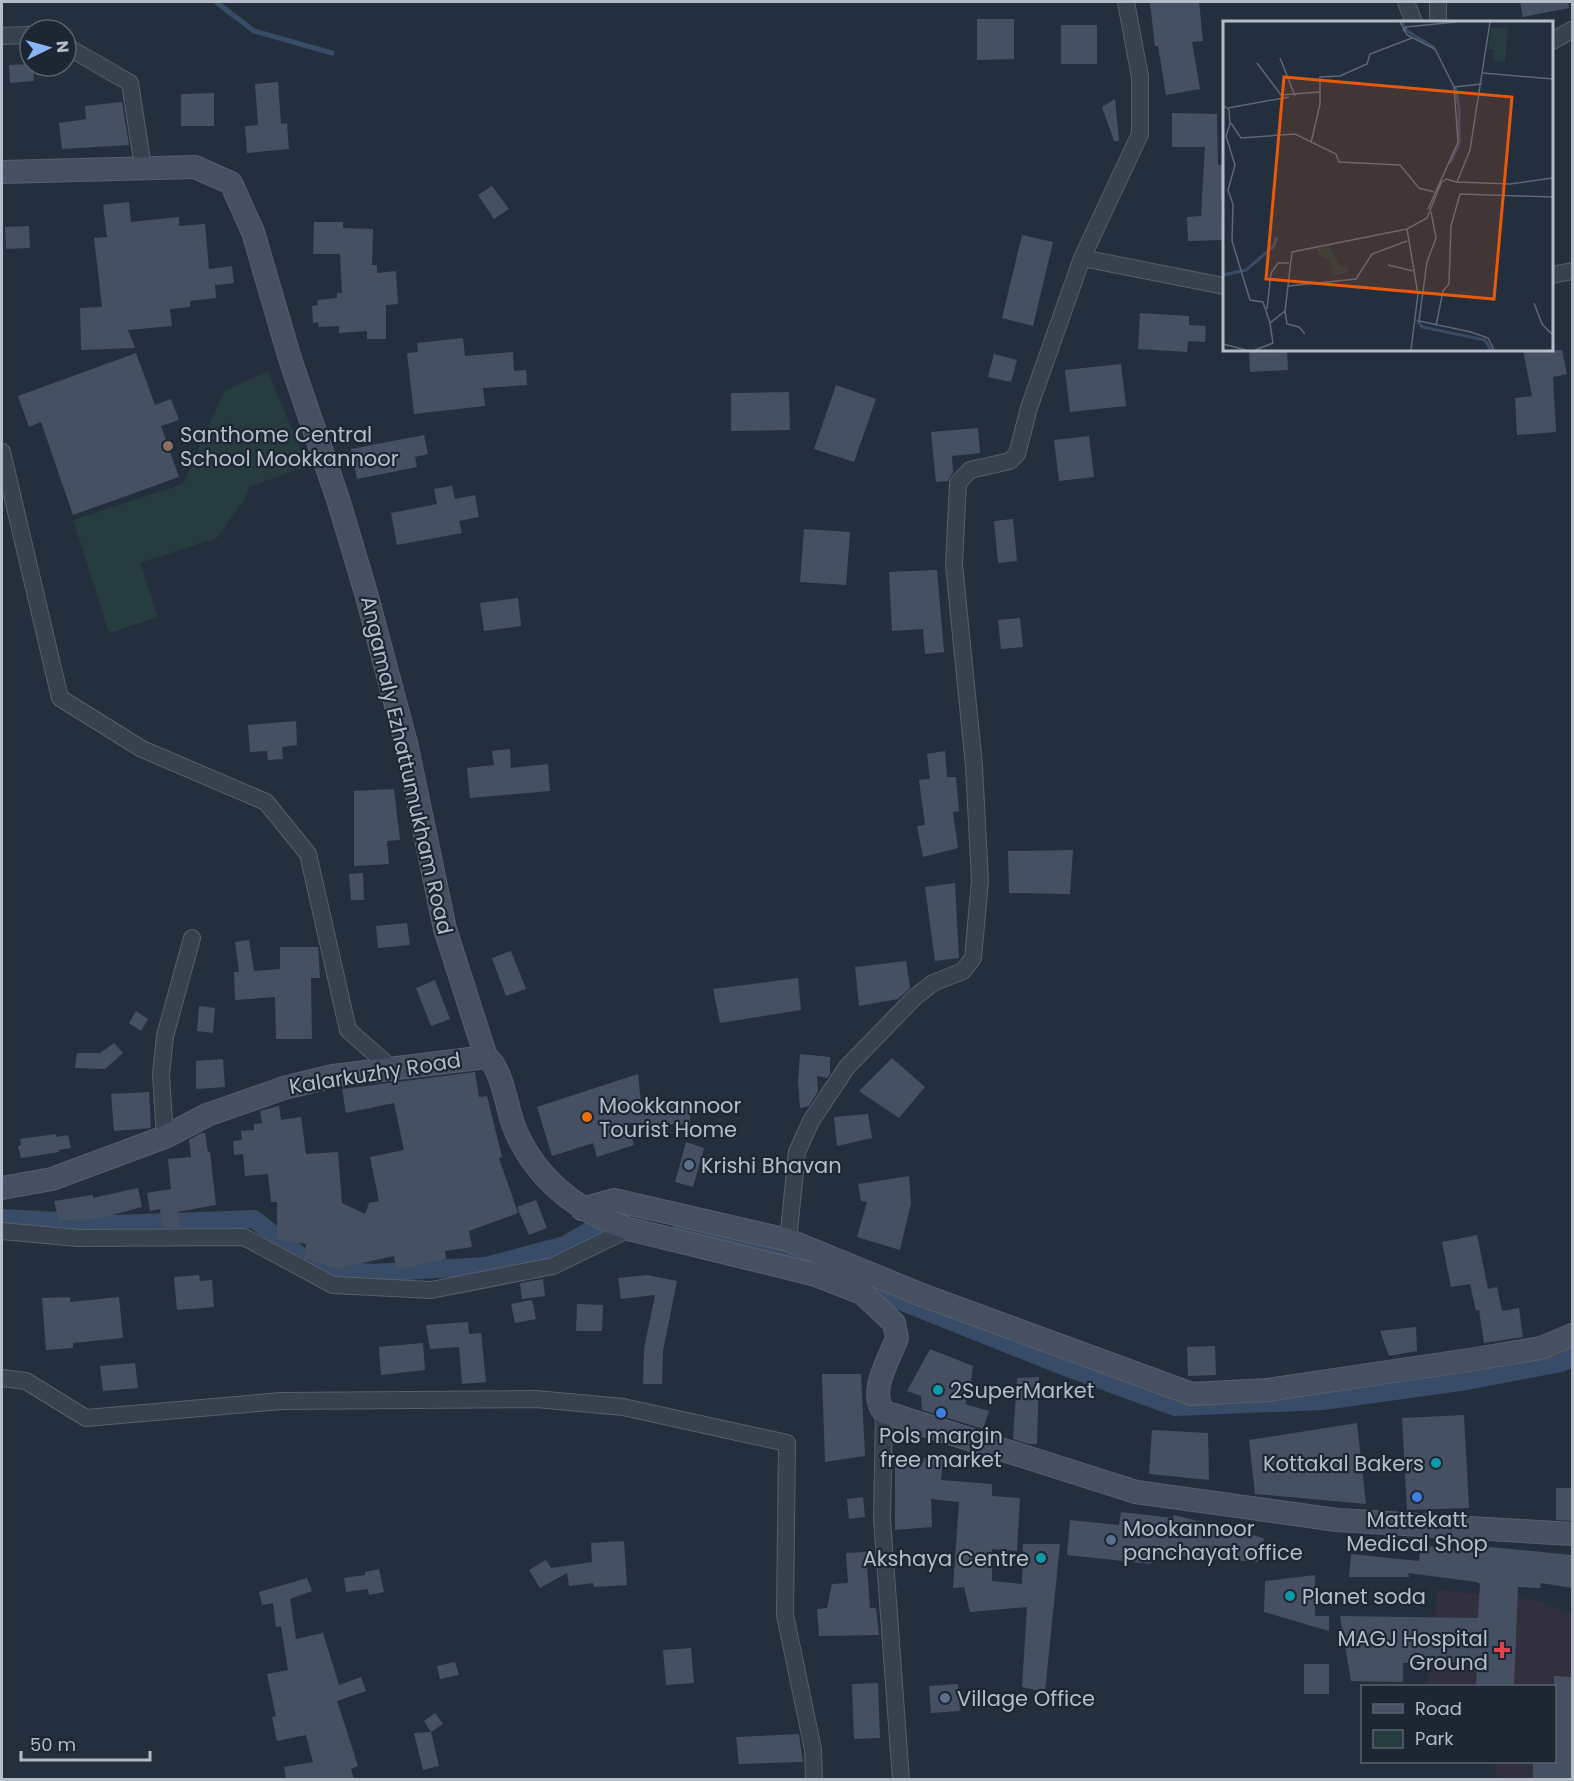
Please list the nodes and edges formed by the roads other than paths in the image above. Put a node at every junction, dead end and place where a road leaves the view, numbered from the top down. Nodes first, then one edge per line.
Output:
1 (1126, 2) edge
2 (1406, 2) edge
3 (1438, 2) edge
4 (1414, 21) edge
5 (1438, 21) edge
6 (1572, 30) edge
7 (2, 36) edge
8 (18, 36) edge
9 (1553, 39) edge
10 (78, 53) edge
11 (143, 167) junction
12 (2, 172) edge
13 (1082, 258) junction
14 (1572, 271) edge
15 (1553, 275) edge
16 (1223, 286) edge
17 (2, 452) edge
18 (192, 938) dead end
19 (486, 1057) junction
20 (390, 1067) junction
21 (165, 1137) junction
22 (2, 1188) edge
23 (582, 1209) junction
24 (629, 1229) junction
25 (2, 1231) edge
26 (788, 1240) junction
27 (1572, 1335) edge
28 (2, 1378) edge
29 (884, 1412) junction
30 (1572, 1534) edge
31 (814, 1779) edge
32 (901, 1779) edge

1 - 13 street
2 - 4 street
3 - 5 street
6 - 9 street
7 - 8 street
10 - 11 street
11 - 12 street, Angamaly Ezhattumukham Road
11 - 19 street, Angamaly Ezhattumukham Road
13 - 16 street
13 - 26 street
14 - 15 street
17 - 20 street
18 - 21 street
19 - 20 street, Kalarkuzhy Road
19 - 23 street, Kalarkuzhy Road
20 - 21 street, Kalarkuzhy Road
21 - 22 street, Kalarkuzhy Road
23 - 24 street, Kalarkuzhy Road
23 - 26 street
24 - 25 street
24 - 29 street, Kalarkuzhy Road
26 - 27 street
28 - 31 street
29 - 30 street
29 - 32 street

